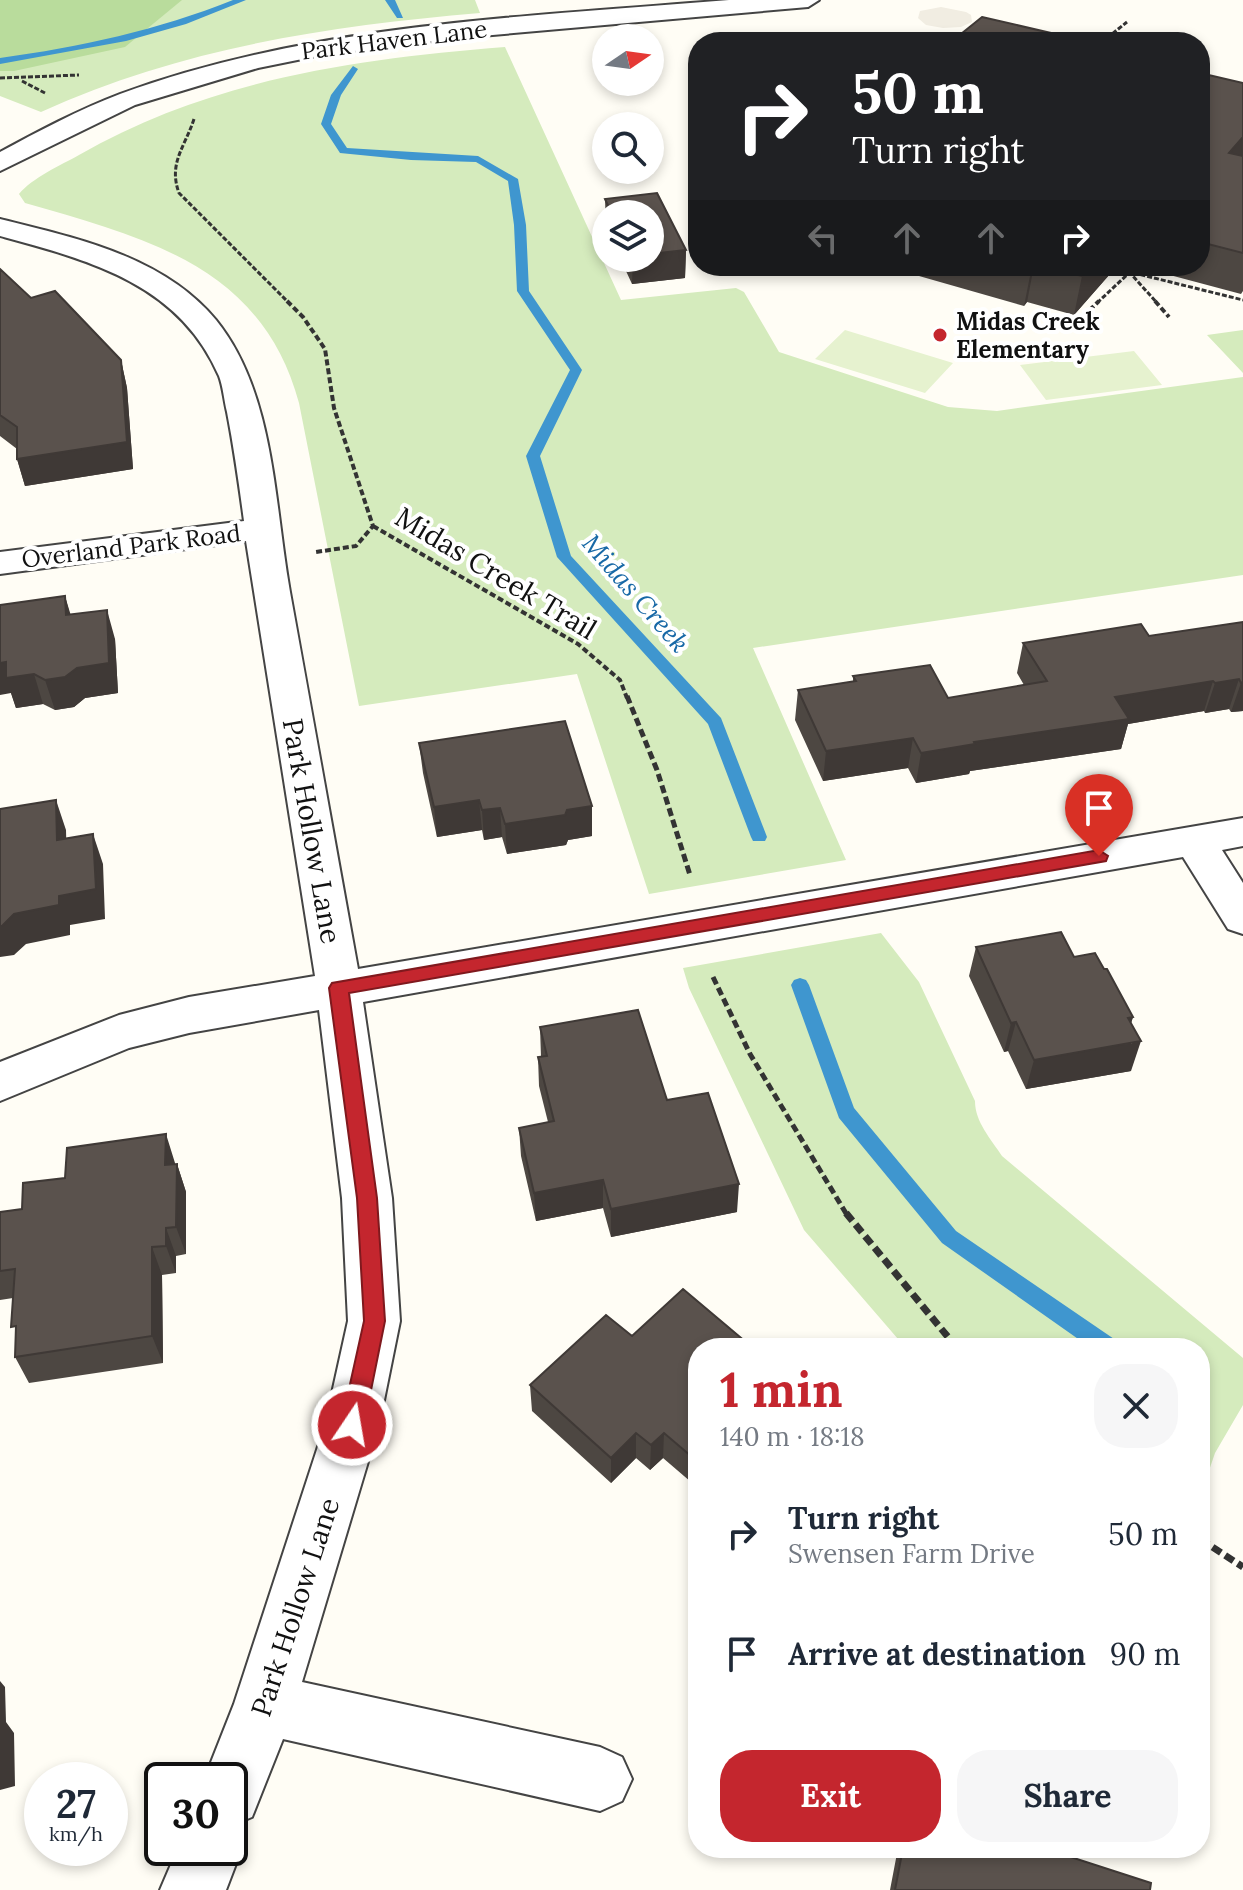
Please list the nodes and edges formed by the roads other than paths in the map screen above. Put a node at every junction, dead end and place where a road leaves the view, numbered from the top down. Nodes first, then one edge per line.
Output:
1 (808, 0) edge
2 (666, 6) edge
3 (0, 163) edge
4 (0, 227) edge
5 (261, 529) junction
6 (0, 563) edge
7 (1243, 832) edge
8 (1194, 840) junction
9 (1243, 918) edge
10 (339, 988) junction
11 (0, 1082) edge
12 (265, 1704) junction
13 (243, 1762) edge
14 (600, 1779) dead end
15 (203, 1866) edge
16 (193, 1890) edge

1 - 2 street, Park Haven Lane
2 - 3 street, Park Haven Lane
4 - 5 street, Park Hollow Lane
5 - 6 street, Overland Park Road
5 - 10 street, Park Hollow Lane
7 - 8 street
8 - 9 street
8 - 10 street
10 - 11 street
10 - 12 street, Park Hollow Lane
12 - 13 street, Park Hollow Lane
12 - 14 street
15 - 16 street

